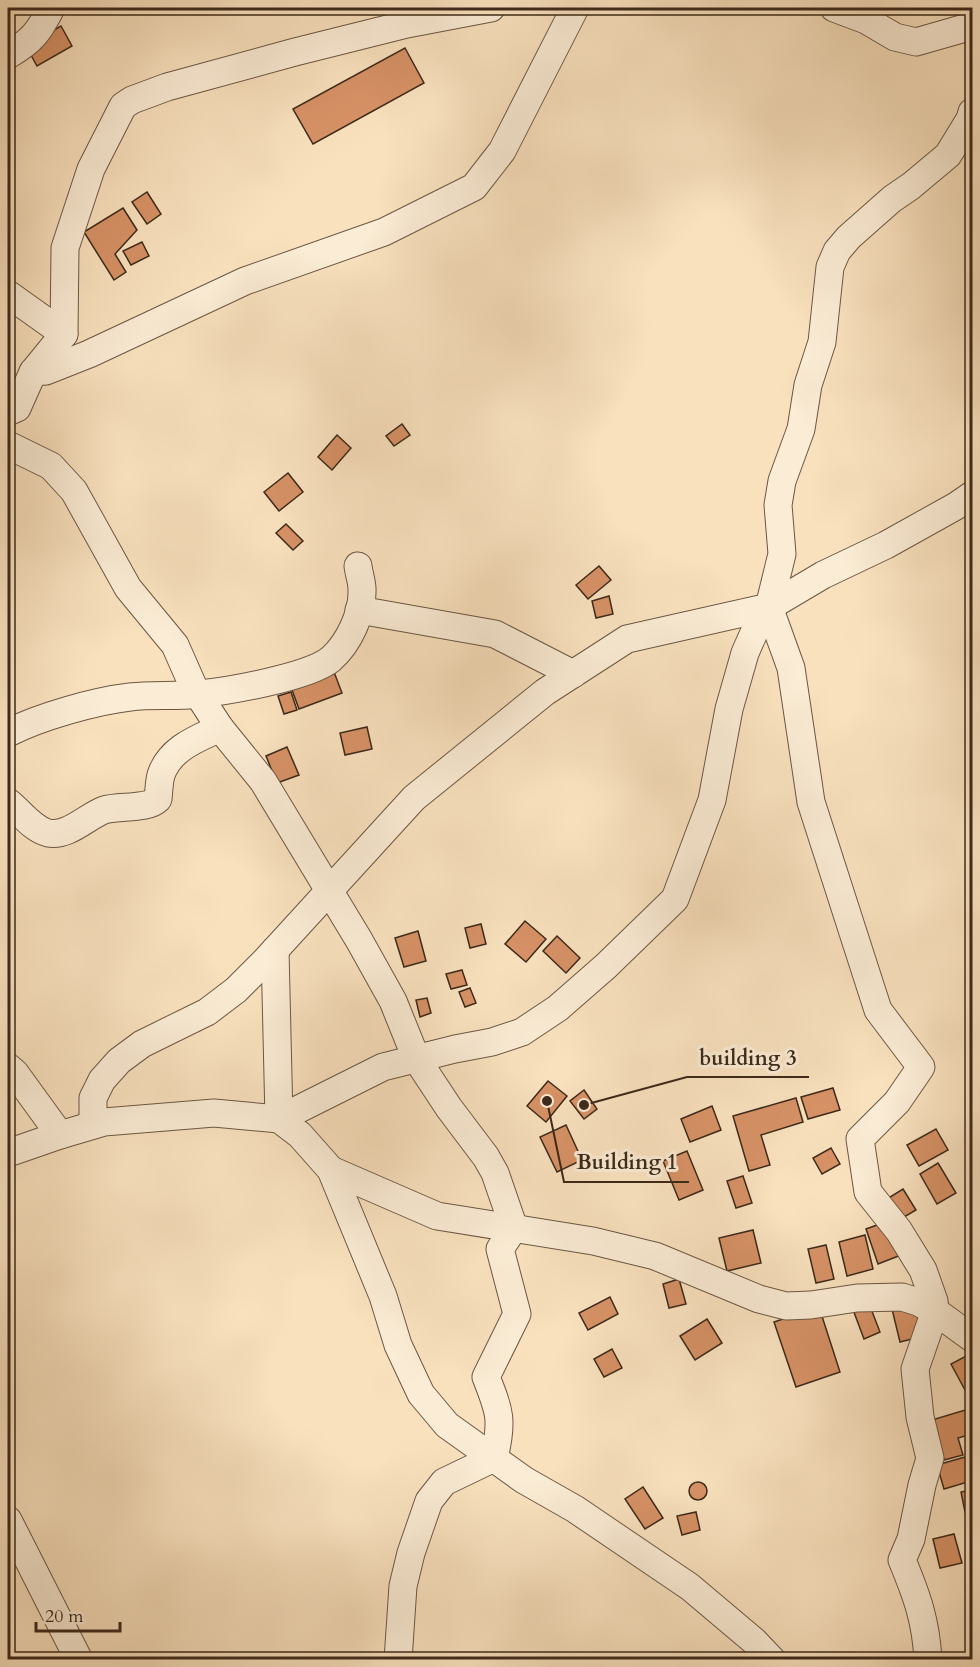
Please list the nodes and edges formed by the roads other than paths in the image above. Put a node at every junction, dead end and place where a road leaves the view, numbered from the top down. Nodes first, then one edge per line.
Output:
1 (51, 8) edge
2 (491, 8) edge
3 (575, 8) edge
4 (834, 8) edge
5 (972, 26) edge
6 (8, 55) edge
7 (972, 112) edge
8 (8, 294) edge
9 (63, 334) junction
10 (33, 372) junction
11 (8, 412) edge
12 (8, 445) edge
13 (972, 495) edge
14 (358, 566) dead end
15 (769, 607) junction
16 (359, 610) junction
17 (573, 674) junction
18 (198, 694) junction
19 (220, 728) junction
20 (8, 733) edge
21 (8, 802) edge
22 (329, 891) junction
23 (275, 950) junction
24 (416, 1058) junction
25 (8, 1067) edge
26 (279, 1119) junction
27 (93, 1125) junction
28 (60, 1135) junction
29 (8, 1153) edge
30 (331, 1170) junction
31 (514, 1228) junction
32 (935, 1311) junction
33 (972, 1338) edge
34 (494, 1458) junction
35 (8, 1520) edge
36 (79, 1659) edge
37 (398, 1659) edge
38 (771, 1659) edge
39 (927, 1659) edge

1 - 6 street
2 - 9 street
3 - 10 street
4 - 5 street
7 - 15 street
8 - 9 street
9 - 10 street
10 - 11 street
12 - 18 street
13 - 15 street
14 - 16 street
15 - 17 street
15 - 24 street
15 - 32 street
16 - 17 street
16 - 18 street
17 - 22 street
18 - 19 street
18 - 20 street
19 - 21 street
19 - 22 street
22 - 23 street
22 - 24 street
23 - 26 street
23 - 27 street
24 - 26 street
24 - 31 street
25 - 28 street
26 - 27 street
26 - 30 street
27 - 28 street
28 - 29 street
30 - 31 street
30 - 34 street
31 - 32 street
31 - 34 street
32 - 33 street
32 - 39 street
34 - 37 street
34 - 38 street
35 - 36 street

